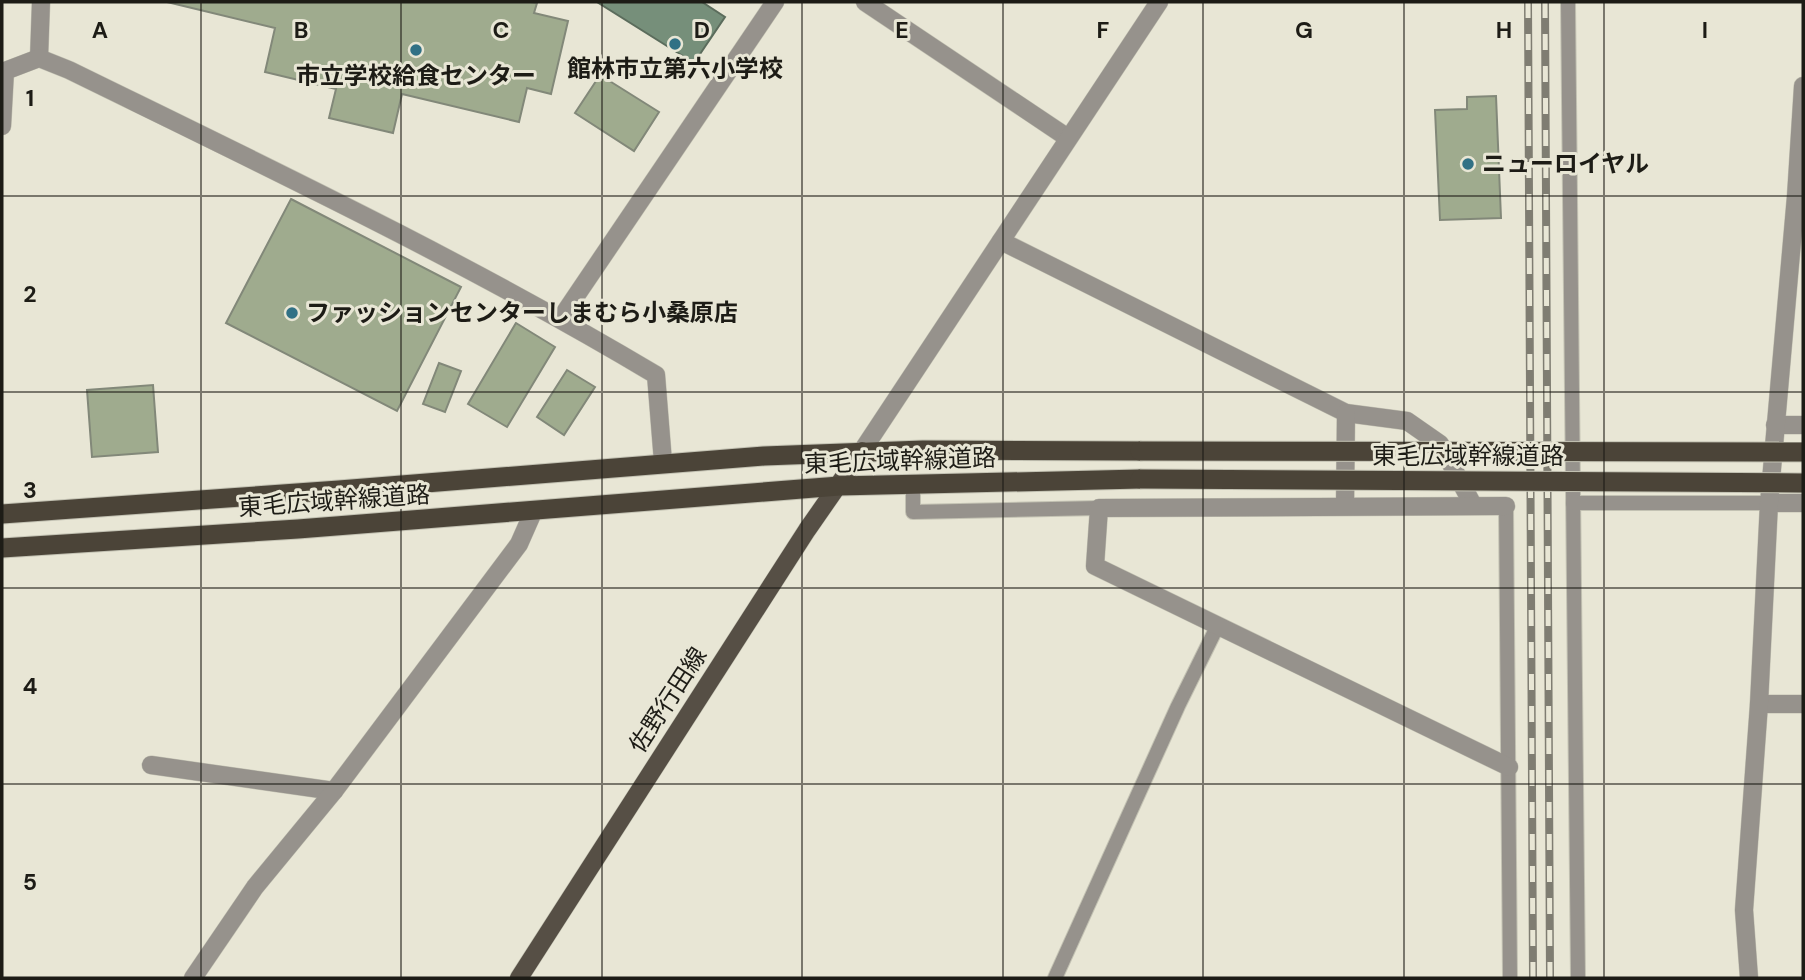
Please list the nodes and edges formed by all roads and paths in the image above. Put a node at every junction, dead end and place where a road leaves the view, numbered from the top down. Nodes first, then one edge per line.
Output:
1 (41, 2) edge
2 (775, 2) edge
3 (865, 2) edge
4 (1160, 2) edge
5 (1568, 2) edge
6 (39, 58) junction
7 (1803, 86) edge
8 (2, 126) edge
9 (1068, 138) junction
10 (1800, 195) edge
11 (1001, 241) junction
12 (561, 318) junction
13 (1346, 413) junction
14 (1776, 425) junction
15 (1803, 425) edge
16 (862, 451) junction
17 (1803, 452) edge
18 (663, 462) junction
19 (913, 483) junction
20 (1803, 483) edge
21 (839, 486) junction
22 (1573, 503) junction
23 (1769, 503) junction
24 (1803, 503) edge
25 (1473, 505) junction
26 (1345, 506) junction
27 (1507, 506) joint
28 (1099, 508) junction
29 (534, 510) junction
30 (2, 514) edge
31 (2, 548) edge
32 (1218, 625) junction
33 (1759, 704) junction
34 (1803, 704) edge
35 (151, 765) dead end
36 (1509, 767) junction
37 (334, 791) junction
38 (193, 978) edge
39 (519, 978) edge
40 (1055, 978) edge
41 (1510, 978) edge
42 (1578, 978) edge
43 (1749, 978) edge

1 - 6 street
2 - 12 street
3 - 9 street
4 - 9 street
5 - 22 lane
6 - 8 street
6 - 12 street
7 - 10 street
9 - 11 street
10 - 14 street
11 - 13 street
11 - 16 street
12 - 18 street
13 - 25 street
13 - 26 street
14 - 15 street
14 - 23 street
16 - 17 highway, 東毛広域幹線道路, bridge
16 - 18 highway, 東毛広域幹線道路
16 - 21 main road, 佐野行田線
18 - 30 highway, 東毛広域幹線道路
19 - 20 highway, 東毛広域幹線道路, bridge
19 - 21 highway, 東毛広域幹線道路
19 - 28 lane
21 - 29 highway, 東毛広域幹線道路
21 - 39 main road, 佐野行田線
22 - 23 lane
22 - 42 lane
23 - 24 street
23 - 33 street
25 - 26 street
25 - 27 street
26 - 28 street
27 - 36 lane
28 - 32 street
29 - 31 highway, 東毛広域幹線道路
29 - 37 street
32 - 36 street
32 - 40 lane
33 - 34 street
33 - 43 street
35 - 37 street
36 - 41 lane
37 - 38 street

